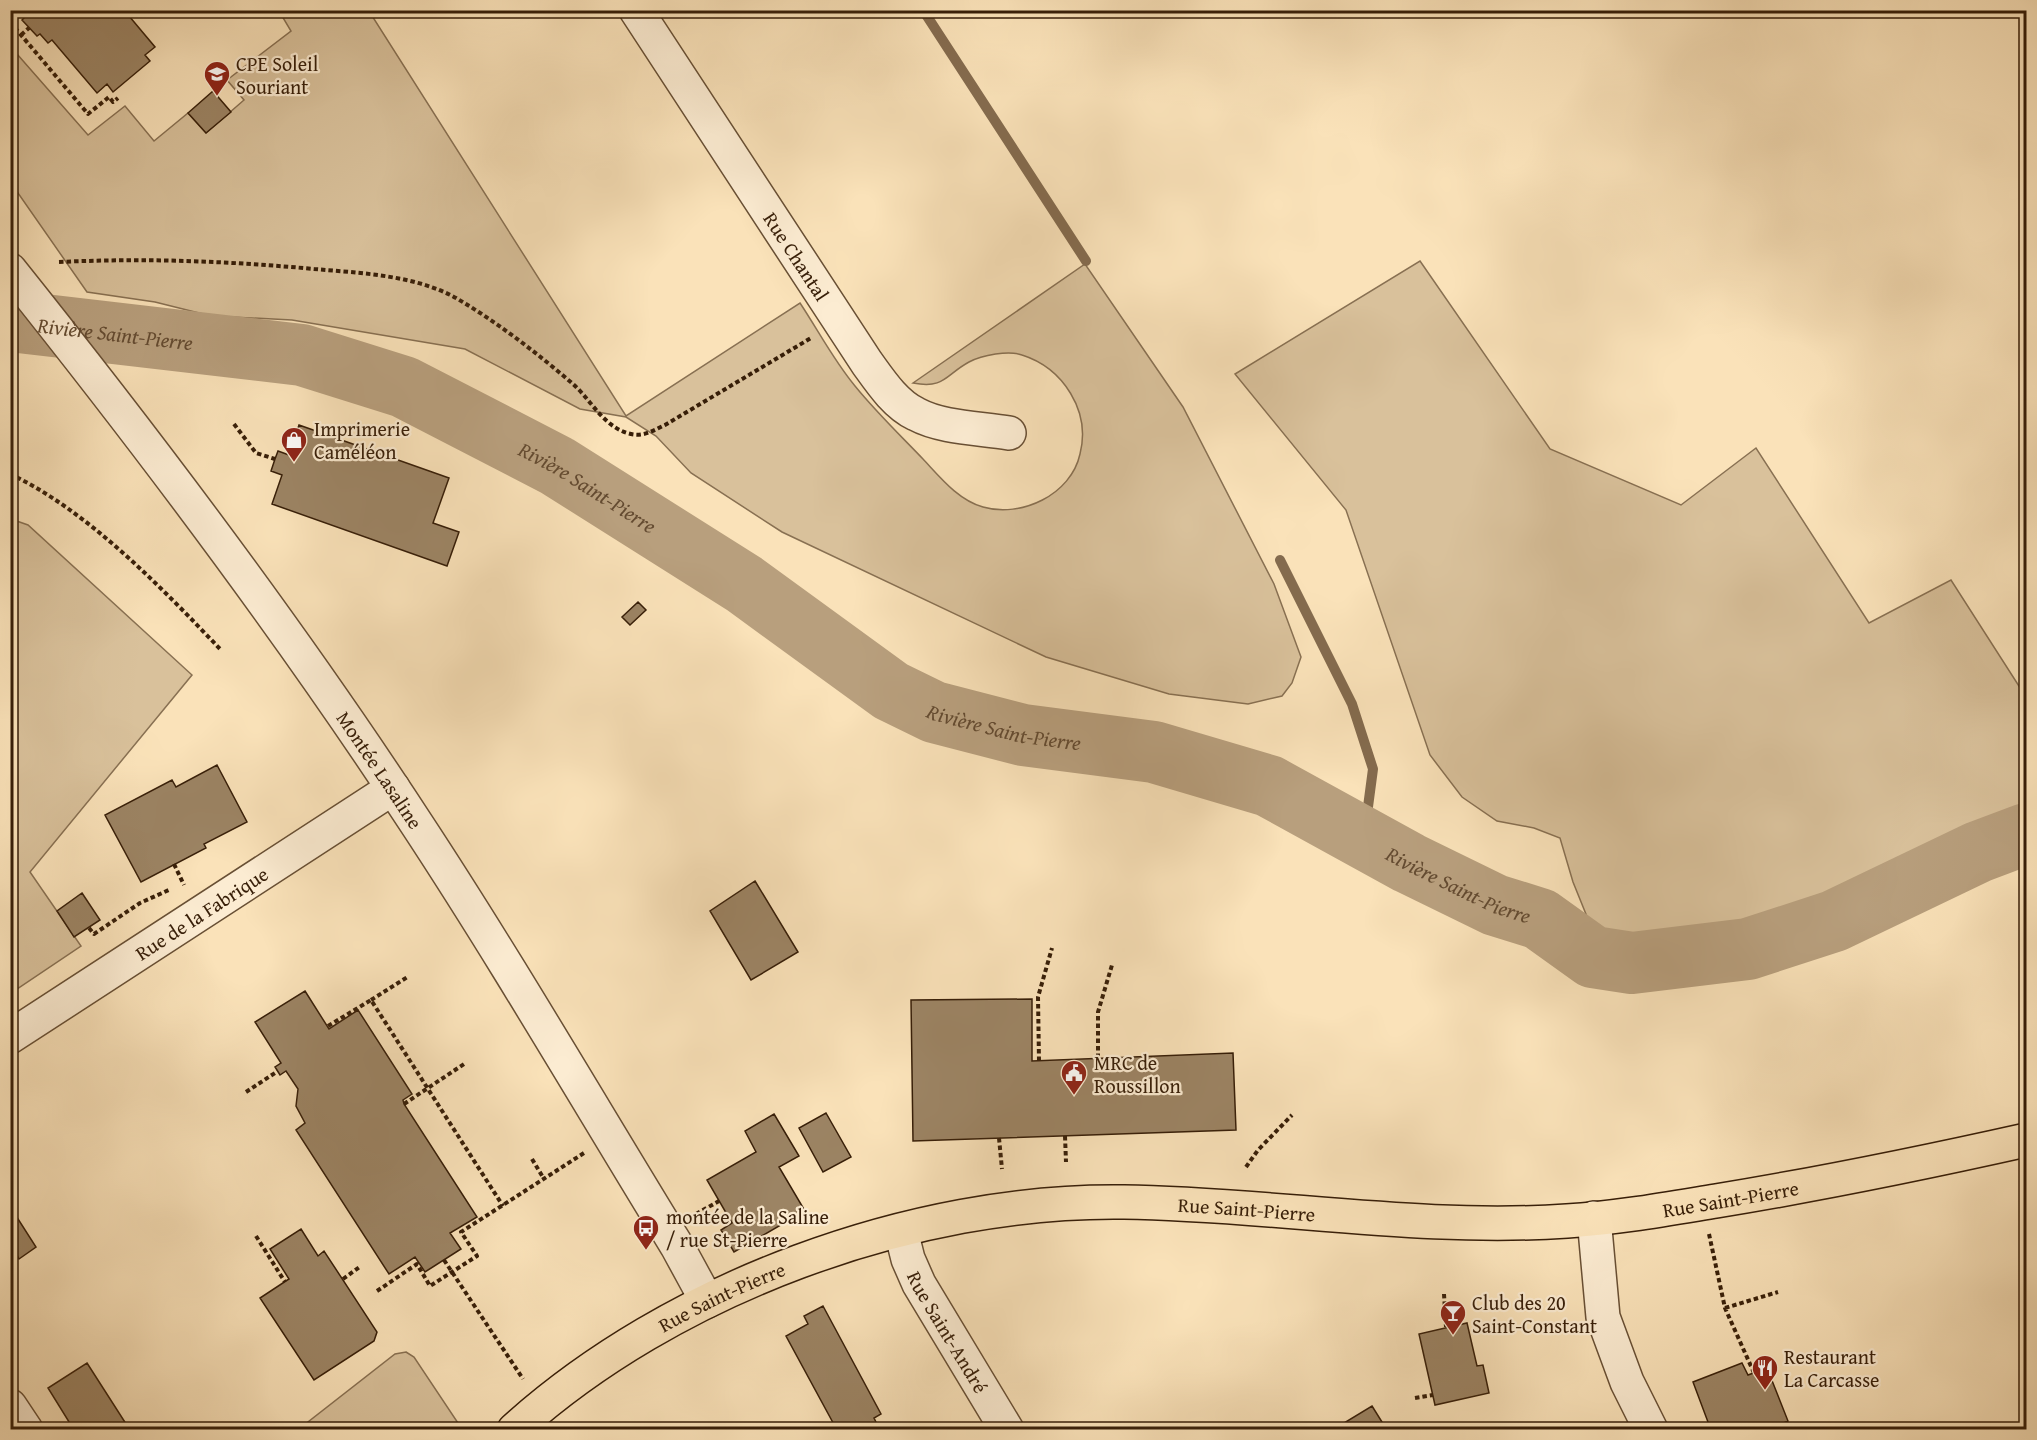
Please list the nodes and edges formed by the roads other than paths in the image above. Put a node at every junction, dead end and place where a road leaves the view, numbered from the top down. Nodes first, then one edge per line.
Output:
1 (636, 10) edge
2 (12, 271) edge
3 (1009, 433) dead end
4 (393, 788) junction
5 (10, 1037) edge
6 (2026, 1140) edge
7 (1594, 1218) junction
8 (901, 1231) junction
9 (707, 1301) junction
10 (10, 1406) edge
11 (26, 1430) edge
12 (514, 1430) edge
13 (1007, 1430) edge
14 (1651, 1430) edge

1 - 3 street, Rue Chantal
2 - 4 street, Montée Lasaline
4 - 5 street, Rue de la Fabrique
4 - 9 street, Montée Lasaline
6 - 7 main road, Rue Saint-Pierre
7 - 8 main road, Rue Saint-Pierre
7 - 14 street
8 - 9 main road, Rue Saint-Pierre
8 - 13 street, Rue Saint-André
9 - 12 main road, Rue Saint-Pierre
10 - 11 street

